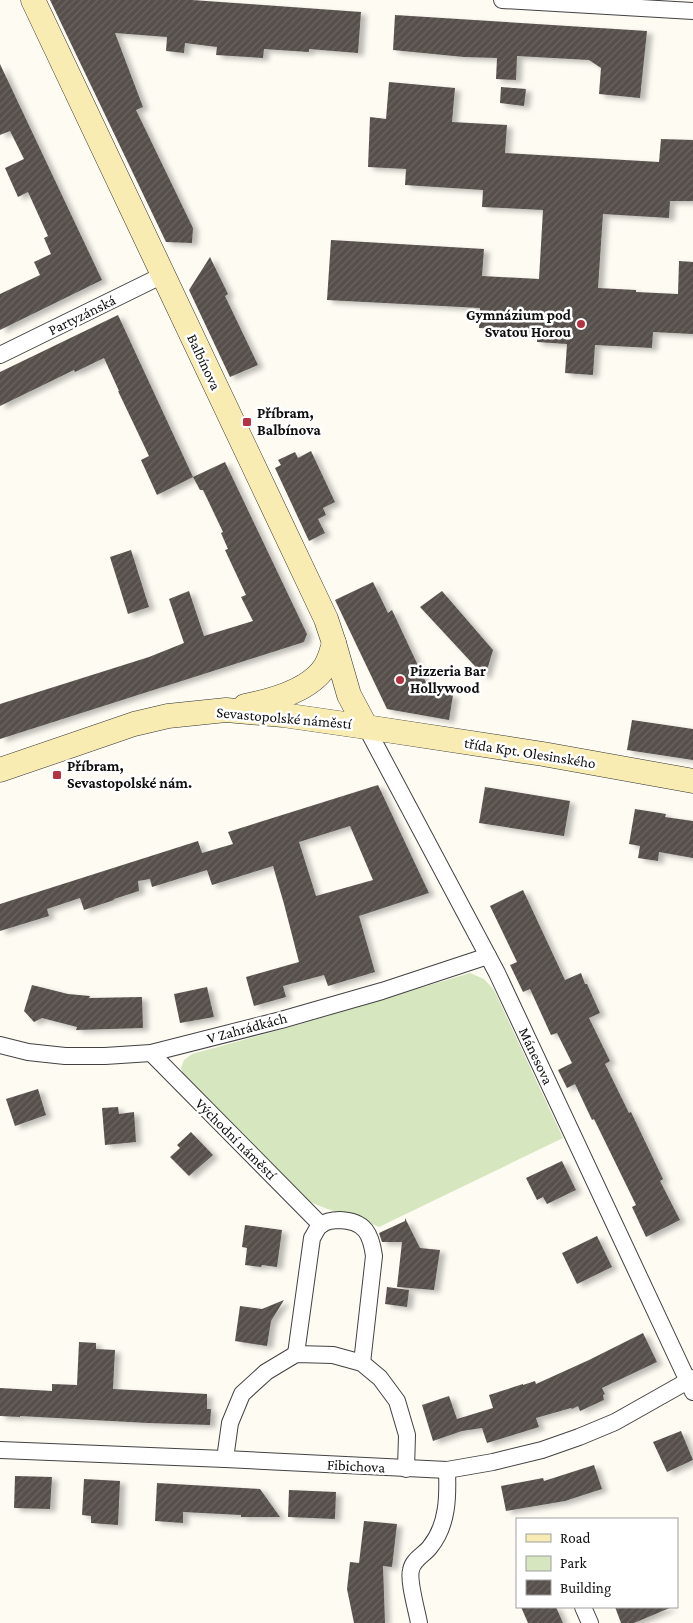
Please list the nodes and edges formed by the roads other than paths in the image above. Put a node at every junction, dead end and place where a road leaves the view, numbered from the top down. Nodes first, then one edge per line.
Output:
1 (33, 0) edge
2 (502, 0) edge
3 (693, 11) edge
4 (163, 275) junction
5 (0, 355) edge
6 (334, 643) junction
7 (226, 710) junction
8 (366, 727) junction
9 (0, 770) edge
10 (693, 781) edge
11 (488, 956) junction
12 (0, 1045) edge
13 (151, 1053) junction
14 (321, 1225) junction
15 (296, 1354) junction
16 (362, 1363) junction
17 (691, 1383) edge
18 (0, 1450) edge
19 (225, 1458) junction
20 (406, 1469) junction
21 (447, 1470) junction
22 (583, 1608) edge
23 (419, 1623) edge
24 (590, 1623) edge

1 - 4 main road, Balbínova
2 - 3 street
4 - 5 street, Partyzánská
4 - 6 main road, Balbínova
6 - 7 main road
6 - 8 main road, Balbínova
7 - 8 main road, Sevastopolské náměstí
7 - 9 main road, Sevastopolské náměstí
8 - 10 main road, třída Kpt. Olesinského
8 - 11 street, Mánesova
11 - 13 street, V Zahrádkách
11 - 17 street, Mánesova
12 - 13 street, V Zahrádkách
13 - 14 street, Východní náměstí
14 - 15 street
14 - 16 street
15 - 16 street
15 - 19 street
16 - 20 street
17 - 21 street, Fibichova
18 - 19 street, Fibichova
19 - 20 street, Fibichova
20 - 21 street, Fibichova
21 - 23 street
22 - 24 street

